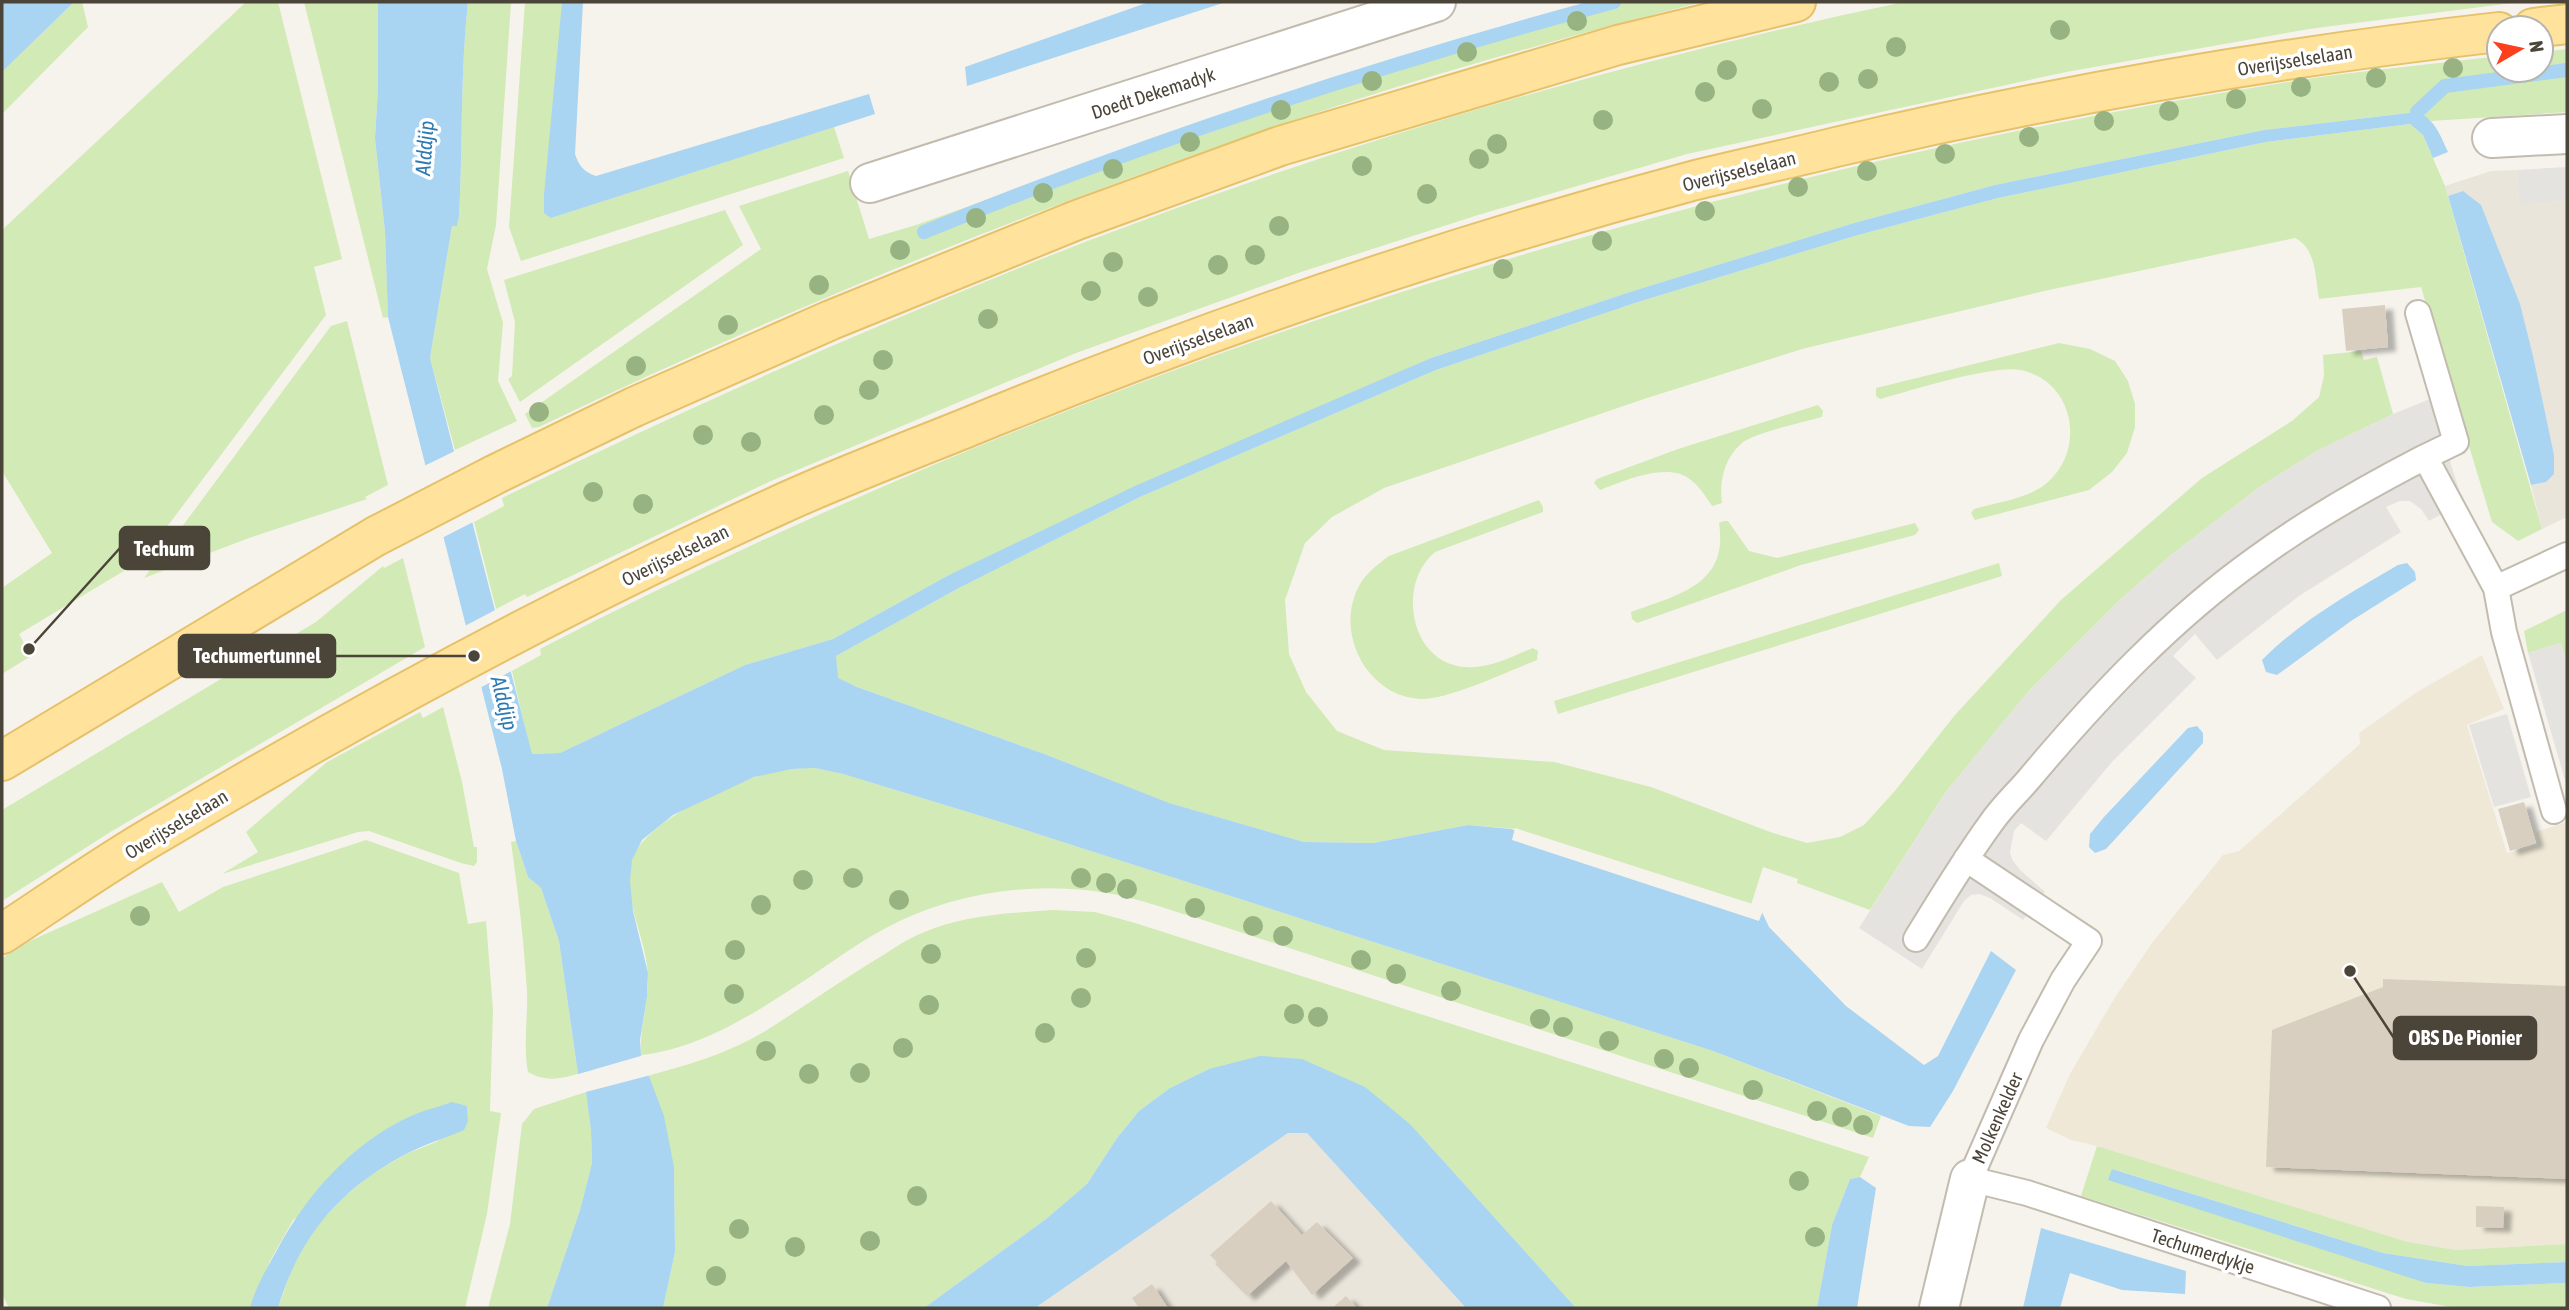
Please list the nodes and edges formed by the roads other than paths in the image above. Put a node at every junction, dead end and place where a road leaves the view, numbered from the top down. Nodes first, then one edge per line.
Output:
1 (1436, 2) edge
2 (1796, 2) edge
3 (2485, 34) edge
4 (2567, 134) edge
5 (2492, 138) dead end
6 (870, 183) dead end
7 (2418, 313) dead end
8 (2425, 457) junction
9 (2567, 555) edge
10 (2496, 588) junction
11 (2, 761) edge
12 (2554, 811) dead end
13 (1966, 859) junction
14 (2, 934) edge
15 (1916, 939) dead end
16 (1970, 1179) junction
17 (1939, 1308) edge
18 (2378, 1308) edge

1 - 6 street, Doedt Dekemadyk
2 - 11 main road
3 - 14 main road, Overijsselselaan
4 - 5 street
7 - 8 lane
8 - 10 lane
8 - 13 lane
9 - 10 lane
10 - 12 lane
13 - 15 lane
13 - 16 lane, Molkenkelder
16 - 17 street, Molkenkelder
16 - 18 lane, Techumerdykje

